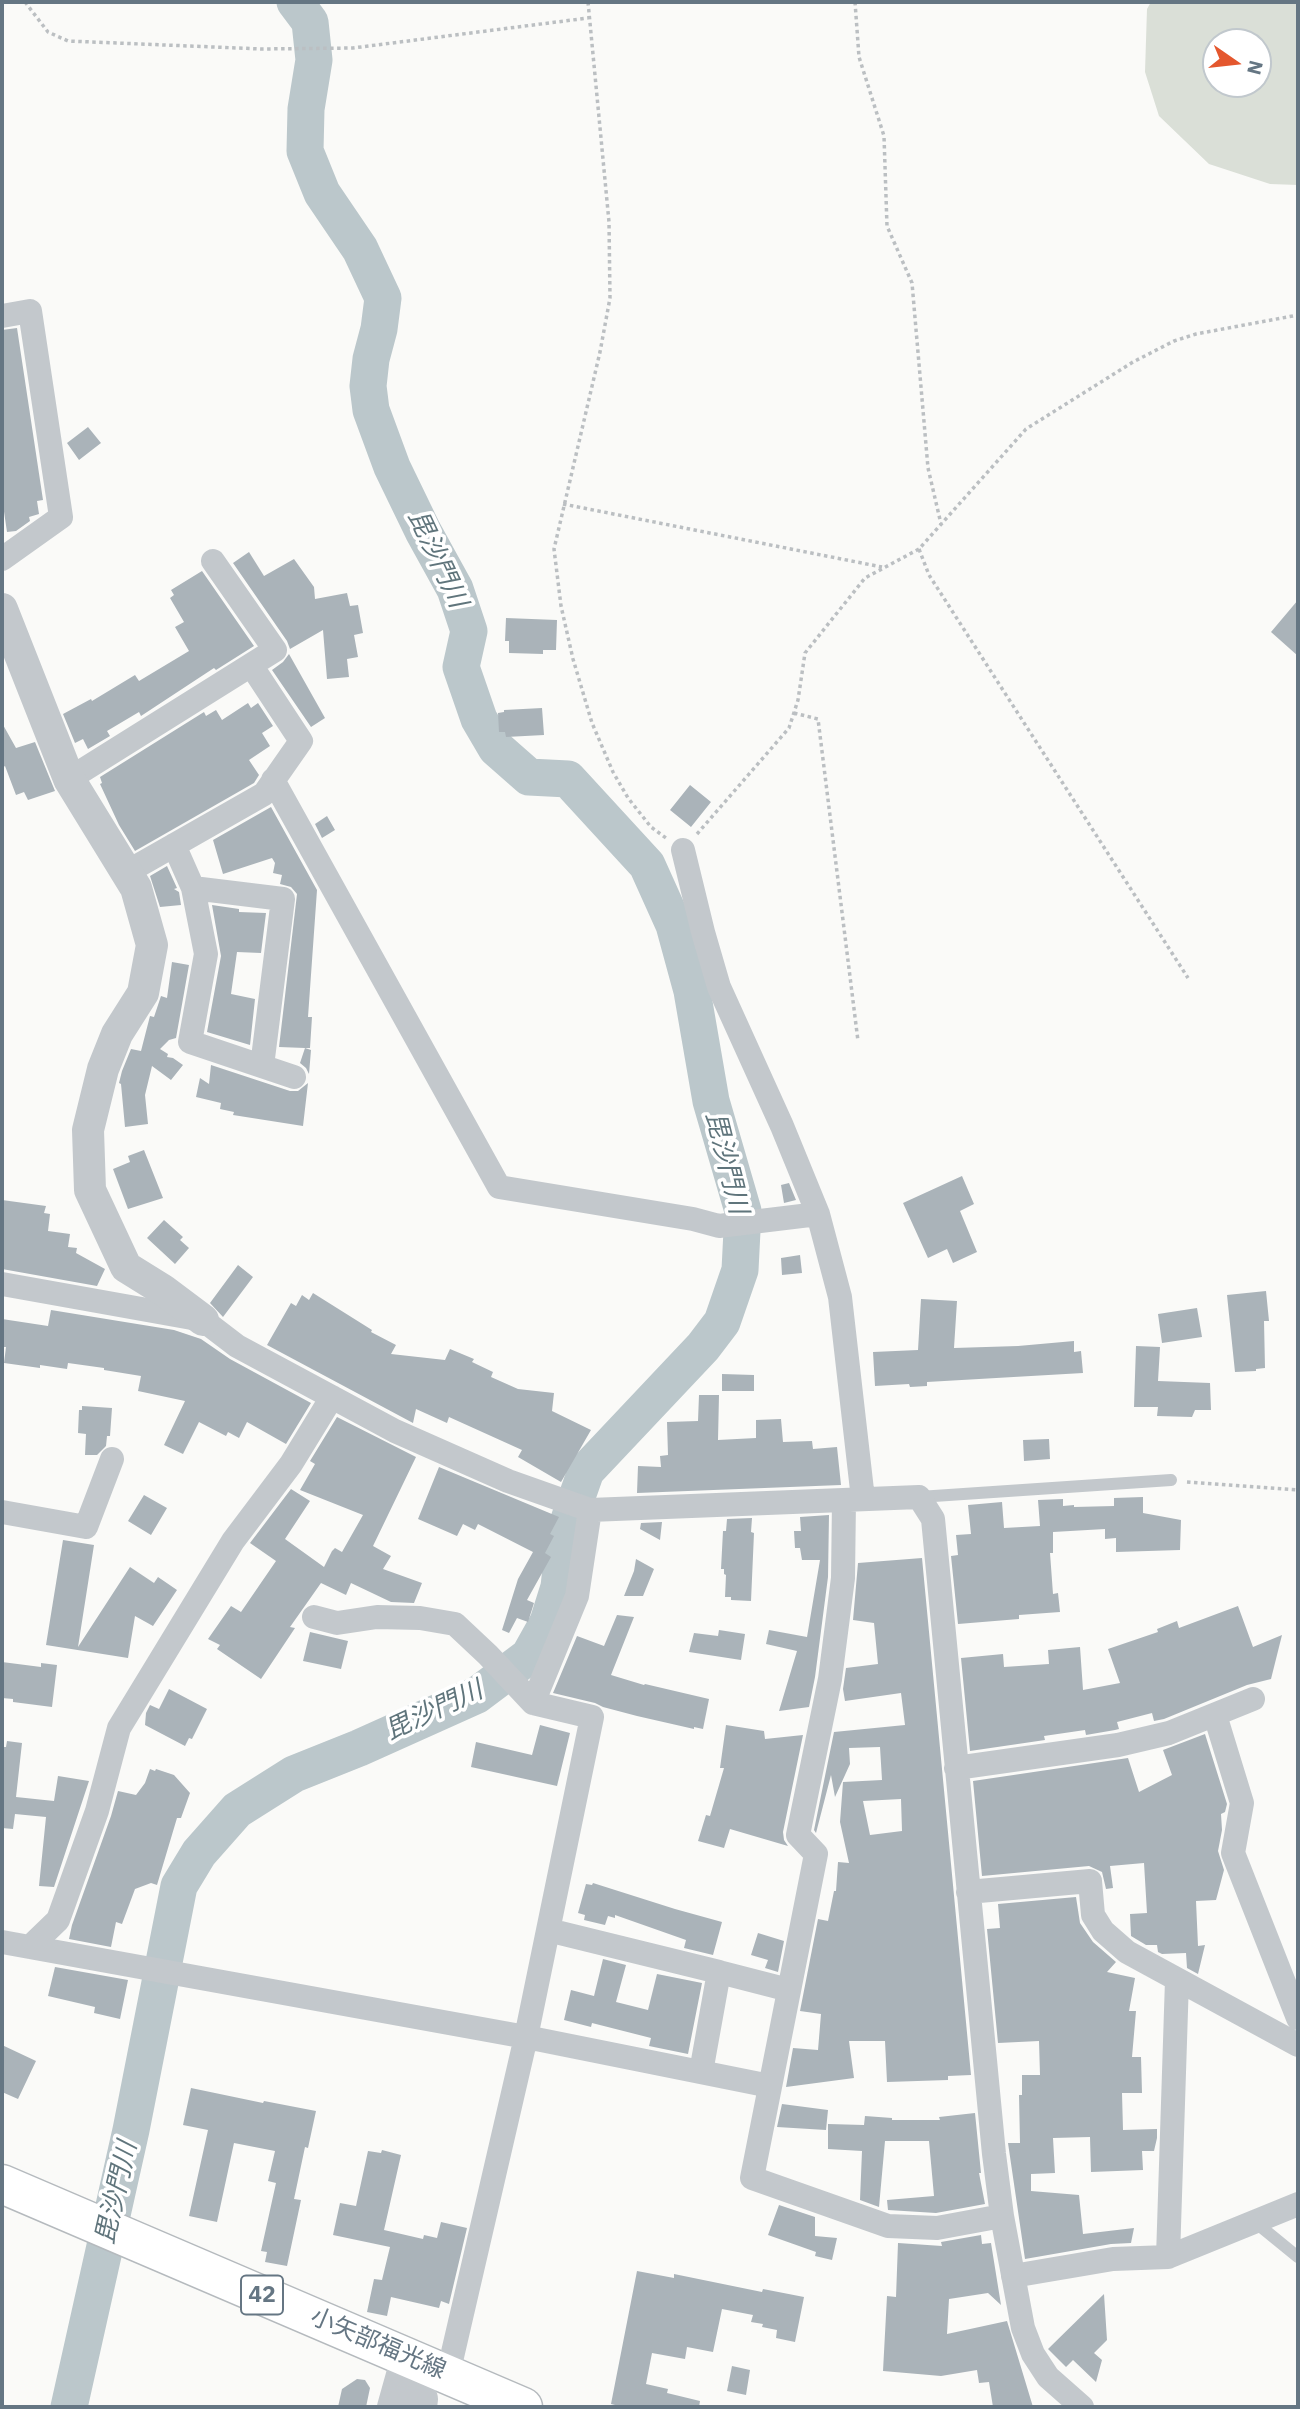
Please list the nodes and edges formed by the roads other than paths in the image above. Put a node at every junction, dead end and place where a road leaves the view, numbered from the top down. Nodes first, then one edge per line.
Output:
1 (2, 316) edge
2 (2, 559) edge
3 (213, 561) dead end
4 (2, 615) edge
5 (251, 665) junction
6 (69, 779) junction
7 (273, 780) junction
8 (174, 845) junction
9 (683, 850) road end
10 (127, 873) junction
11 (193, 888) junction
12 (262, 1066) junction
13 (294, 1077) dead end
14 (818, 1214) junction
15 (2, 1284) edge
16 (203, 1320) junction
17 (332, 1397) junction
18 (112, 1459) dead end
19 (1171, 1480) road end
20 (919, 1497) junction
21 (853, 1500) junction
22 (590, 1510) junction
23 (2, 1512) edge
24 (314, 1617) dead end
25 (1253, 1699) dead end
26 (533, 1703) junction
27 (1215, 1715) junction
28 (957, 1768) junction
29 (968, 1892) junction
30 (548, 1930) junction
31 (2, 1942) edge
32 (30, 1947) junction
33 (719, 1972) junction
34 (1177, 1980) junction
35 (789, 1990) junction
36 (1298, 2018) edge
37 (526, 2036) junction
38 (1298, 2045) edge
39 (701, 2072) junction
40 (770, 2086) junction
41 (2, 2183) edge
42 (1298, 2204) edge
43 (1003, 2216) junction
44 (1255, 2222) junction
45 (1168, 2257) junction
46 (1298, 2257) edge
47 (1013, 2276) junction
48 (407, 2357) junction
49 (448, 2374) junction
50 (393, 2407) edge
51 (421, 2407) edge
52 (523, 2407) edge
53 (1082, 2407) edge

1 - 2 street
3 - 5 street
4 - 6 street
5 - 6 street
5 - 7 street
6 - 10 street
7 - 8 street
7 - 14 street
8 - 10 street
8 - 11 street
9 - 14 street
10 - 16 street
11 - 12 street
11 - 12 street
12 - 13 street
14 - 21 street
15 - 16 street
16 - 17 street
17 - 22 street
17 - 32 street
18 - 23 street
19 - 20 lane
20 - 21 street
20 - 28 street
21 - 22 street
21 - 35 street
22 - 26 street
24 - 26 street
25 - 27 street
26 - 30 street
27 - 28 street
27 - 36 street
28 - 29 street
29 - 34 street
29 - 43 street
30 - 33 street
30 - 37 street
31 - 32 street
32 - 37 street
33 - 35 street
33 - 39 street
34 - 38 street
34 - 45 street
35 - 40 street
37 - 39 street
37 - 49 street
39 - 40 street
40 - 43 street
41 - 48 main road, 小矢部福光線 / 42
42 - 44 street
43 - 47 street
44 - 45 street
44 - 46 lane
45 - 47 street
47 - 53 street
48 - 49 main road, 小矢部福光線 / 42
48 - 50 street
48 - 51 street
49 - 52 main road, 小矢部福光線 / 42

